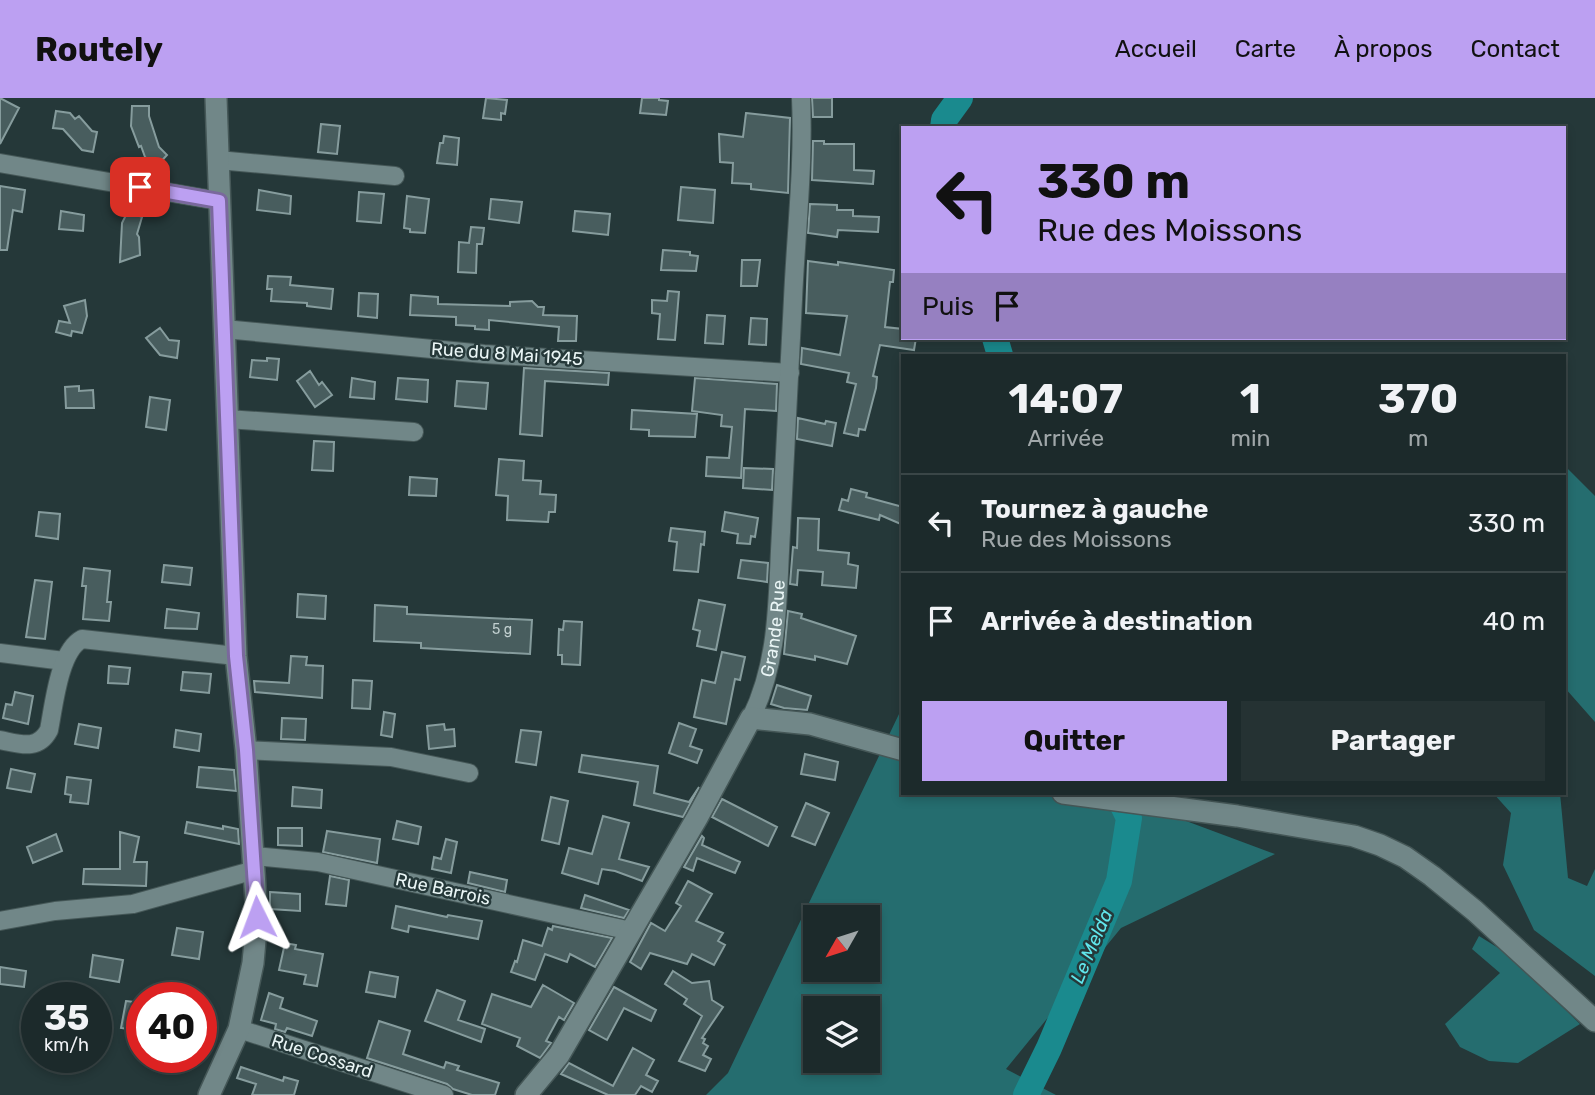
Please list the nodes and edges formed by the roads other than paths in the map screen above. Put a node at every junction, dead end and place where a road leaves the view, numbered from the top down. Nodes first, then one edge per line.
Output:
1 (216, 98) edge
2 (801, 98) edge
3 (218, 160) junction
4 (0, 163) edge
5 (395, 176) dead end
6 (219, 201) junction
7 (224, 329) junction
8 (790, 373) junction
9 (227, 419) junction
10 (414, 432) dead end
11 (0, 653) edge
12 (236, 656) junction
13 (64, 661) junction
14 (751, 718) junction
15 (0, 740) edge
16 (901, 749) edge
17 (246, 750) junction
18 (470, 774) dead end
19 (1074, 795) edge
20 (254, 863) junction
21 (0, 921) edge
22 (631, 931) junction
23 (1595, 1021) edge
24 (239, 1029) junction
25 (209, 1095) edge
26 (444, 1095) edge
27 (526, 1095) edge

1 - 3 street
2 - 8 street, Grande Rue
3 - 5 street
3 - 6 street
4 - 6 street
6 - 7 street
7 - 8 street, Rue du 8 Mai 1945
7 - 9 street
8 - 14 street, Grande Rue
9 - 10 street
9 - 12 street
11 - 13 street
12 - 13 street
12 - 17 street
13 - 15 street
14 - 16 street
14 - 22 street, Grande Rue
17 - 18 street
17 - 20 street
19 - 23 street
20 - 21 street
20 - 22 street, Rue Barrois
20 - 24 street
22 - 27 street, Grande Rue
24 - 25 street
24 - 26 street, Rue Cossard

